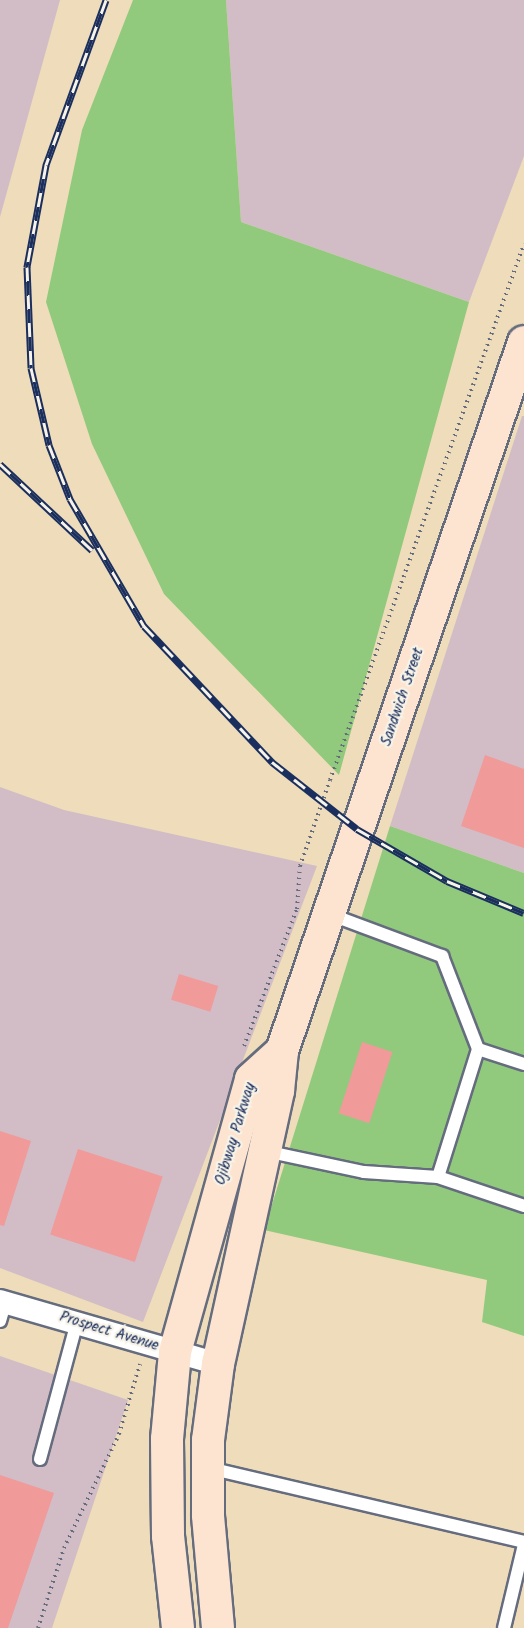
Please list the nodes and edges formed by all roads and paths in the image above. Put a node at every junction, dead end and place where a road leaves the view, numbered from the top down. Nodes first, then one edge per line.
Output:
1 (524, 244) edge
2 (524, 342) edge
3 (328, 914) junction
4 (478, 1049) junction
5 (282, 1051) junction
6 (241, 1054) dead end
7 (524, 1064) edge
8 (264, 1150) junction
9 (438, 1178) junction
10 (524, 1206) edge
11 (2, 1308) edge
12 (77, 1322) junction
13 (175, 1352) junction
14 (218, 1364) junction
15 (136, 1378) dead end
16 (40, 1459) dead end
17 (207, 1467) junction
18 (524, 1543) edge
19 (38, 1628) edge
20 (178, 1628) edge
21 (218, 1628) edge
22 (504, 1628) edge

1 - 6 path
2 - 3 main road, Sandwich Street
3 - 4 lane
3 - 5 main road, Sandwich Street
4 - 7 lane
4 - 9 lane
5 - 8 main road, Ojibway Parkway
5 - 13 main road, Ojibway Parkway
8 - 9 lane
8 - 14 main road, Ojibway Parkway
9 - 10 lane
11 - 12 street, Prospect Avenue
12 - 13 street, Prospect Avenue
12 - 16 lane
13 - 14 street, Prospect Avenue
13 - 20 main road, Ojibway Parkway
14 - 17 main road, Ojibway Parkway
15 - 19 path
17 - 18 lane
17 - 21 main road, Ojibway Parkway
18 - 22 lane

